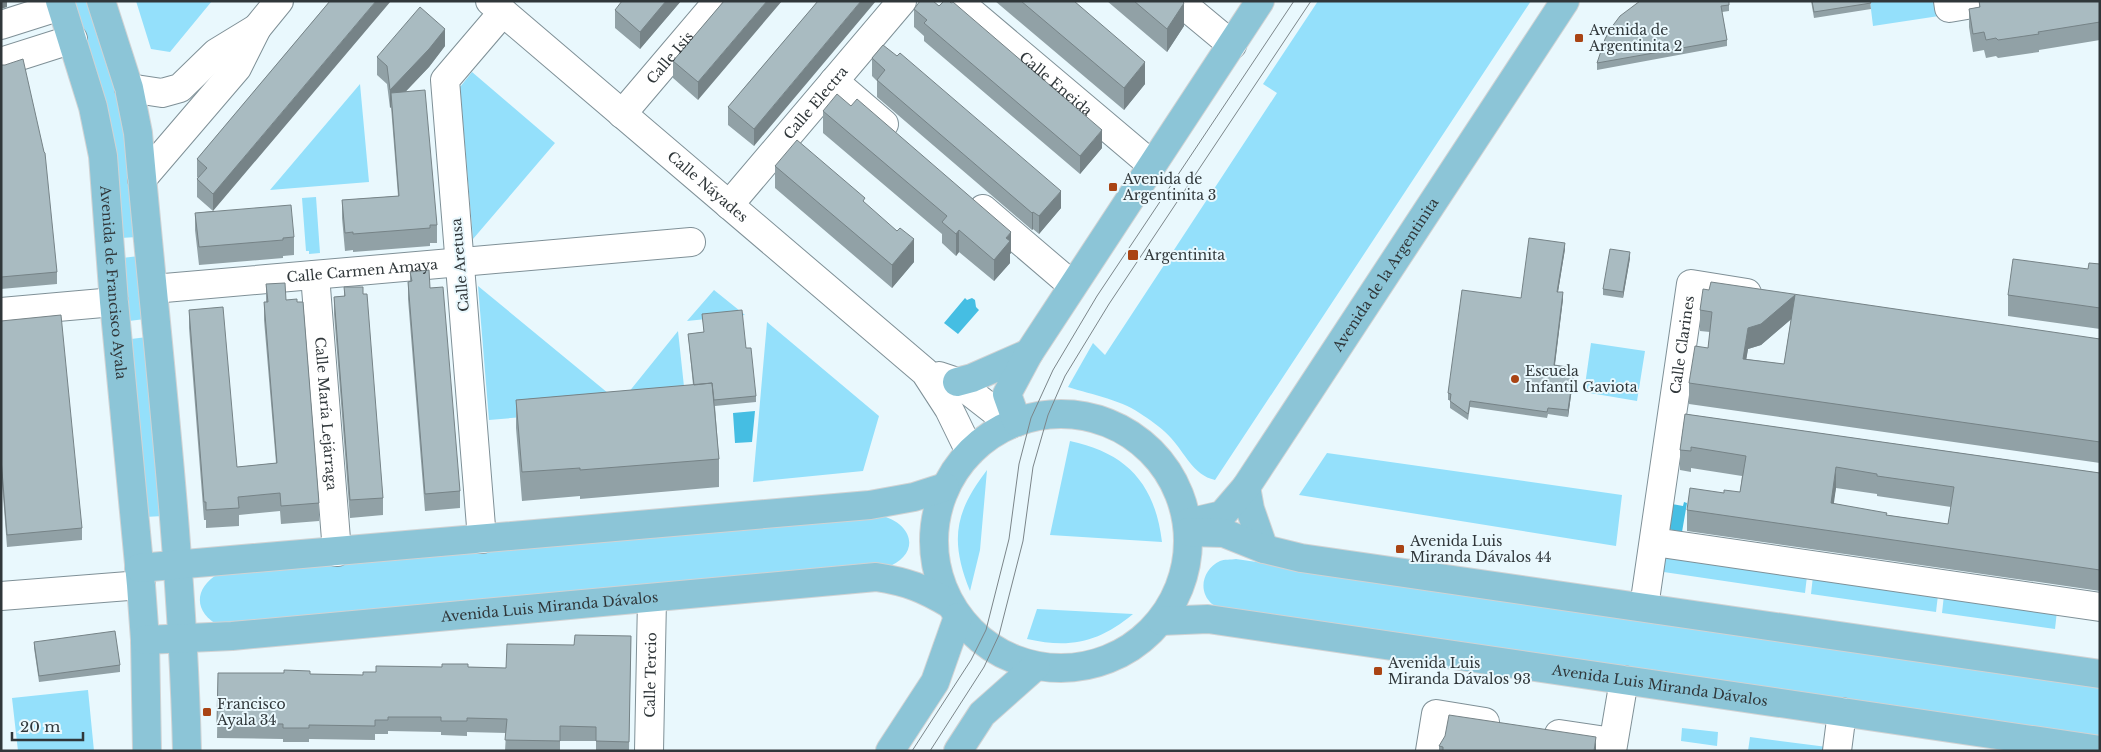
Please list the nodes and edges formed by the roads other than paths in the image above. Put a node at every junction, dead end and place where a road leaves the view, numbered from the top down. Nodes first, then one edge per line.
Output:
1 (101, 1) edge
2 (279, 1) edge
3 (718, 1) edge
4 (902, 1) edge
5 (958, 1) edge
6 (1179, 1) edge
7 (1260, 1) edge
8 (1565, 1) edge
9 (1948, 1) edge
10 (1990, 1) edge
11 (61, 3) edge
12 (506, 8) edge
13 (1, 25) edge
14 (257, 28) junction
15 (72, 39) junction
16 (1232, 45) junction
17 (1, 62) edge
18 (834, 81) junction
19 (129, 88) junction
20 (622, 114) junction
21 (902, 139) edge
22 (1152, 165) junction
23 (142, 179) junction
24 (968, 196) edge
25 (729, 205) junction
26 (691, 242) dead end
27 (460, 263) junction
28 (314, 275) junction
29 (1072, 286) junction
30 (153, 289) junction
31 (1768, 296) edge
32 (114, 302) junction
33 (1, 312) edge
34 (1029, 352) junction
35 (925, 372) junction
36 (957, 382) junction
37 (1672, 417) junction
38 (1701, 421) edge
39 (1014, 423) junction
40 (970, 452) junction
41 (946, 487) junction
42 (1246, 487) junction
43 (1187, 528) junction
44 (482, 539) junction
45 (1654, 542) junction
46 (1264, 549) junction
47 (338, 552) junction
48 (177, 566) junction
49 (140, 576) junction
50 (1, 596) edge
51 (652, 599) junction
52 (1644, 607) junction
53 (2100, 607) edge
54 (954, 610) junction
55 (1161, 621) junction
56 (183, 638) junction
57 (145, 640) junction
58 (1036, 666) junction
59 (2100, 674) edge
60 (1624, 680) junction
61 (1842, 712) junction
62 (1612, 746) edge
63 (2090, 750) edge
64 (147, 751) edge
65 (187, 751) edge
66 (648, 751) edge
67 (890, 751) edge
68 (958, 751) edge
69 (1430, 751) edge
70 (1837, 751) edge

1 - 19 main road
2 - 14 street
3 - 20 street, Calle Isis
4 - 18 street, Calle Electra
5 - 22 street, Calle Eneida
6 - 16 street
7 - 16 main road
8 - 42 main road, Avenida de la Argentinita
9 - 10 street
11 - 13 street
11 - 15 main road, Avenida de Francisco Ayala
12 - 20 street, Calle Náyades
12 - 27 street, Calle Aretusa
14 - 19 street
14 - 23 street
15 - 17 street
15 - 32 main road, Avenida de Francisco Ayala
16 - 22 main road
18 - 21 street
18 - 25 street, Calle Electra
19 - 23 main road
20 - 25 street, Calle Náyades
22 - 29 main road
23 - 30 main road
24 - 29 street
25 - 35 street, Calle Náyades
26 - 27 street, Calle Carmen Amaya
27 - 28 street, Calle Carmen Amaya
27 - 44 street, Calle Aretusa
28 - 30 street, Calle Carmen Amaya
28 - 47 street, Calle María Lejárraga
29 - 34 main road
30 - 48 main road
31 - 37 street, Calle Clarines
32 - 33 street
32 - 49 main road, Avenida de Francisco Ayala
34 - 36 main road
34 - 39 main road
35 - 36 street, Calle Náyades
35 - 40 street, Calle Náyades
36 - 39 street, Calle Náyades
37 - 38 street
37 - 45 street, Calle Clarines
39 - 40 main road
39 - 43 main road
40 - 41 main road
41 - 44 main road
41 - 54 main road
42 - 43 main road, Avenida de la Argentinita
42 - 46 main road
43 - 46 main road
43 - 55 main road
44 - 47 main road
45 - 52 street, Calle Clarines
45 - 53 street
46 - 52 main road
47 - 48 main road
48 - 49 main road
48 - 56 main road
49 - 50 street
49 - 57 main road, Avenida de Francisco Ayala
51 - 54 main road, Avenida Luis Miranda Dávalos
51 - 56 main road, Avenida Luis Miranda Dávalos
51 - 66 street, Calle Tercio
52 - 59 main road
54 - 58 main road
54 - 67 main road
55 - 58 main road
55 - 60 main road, Avenida Luis Miranda Dávalos
56 - 57 main road, Avenida Luis Miranda Dávalos
56 - 65 main road
57 - 64 main road, Avenida de Francisco Ayala
58 - 68 main road
60 - 61 main road, Avenida Luis Miranda Dávalos
60 - 62 street
61 - 63 main road, Avenida Luis Miranda Dávalos
61 - 70 street
62 - 69 street

